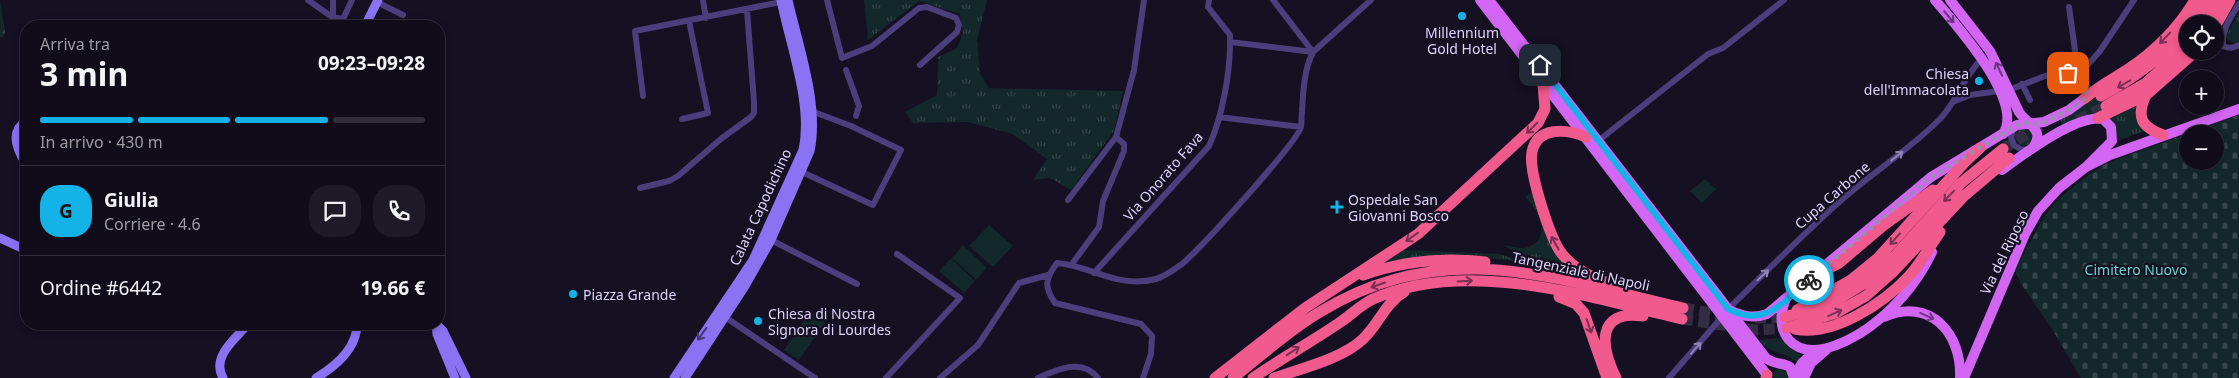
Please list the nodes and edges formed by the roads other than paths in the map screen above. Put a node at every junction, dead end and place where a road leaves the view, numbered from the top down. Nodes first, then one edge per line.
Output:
1 (308, 0) edge
2 (333, 0) edge
3 (352, 0) edge
4 (703, 0) edge
5 (828, 0) edge
6 (1144, 0) edge
7 (1209, 0) edge
8 (1273, 0) edge
9 (1370, 0) edge
10 (1480, 0) edge
11 (1784, 0) edge
12 (1935, 0) edge
13 (1950, 0) edge
14 (2134, 0) edge
15 (2195, 0) edge
16 (2207, 0) edge
17 (2219, 0) edge
18 (2230, 0) edge
19 (377, 1) edge
20 (784, 1) edge
21 (2239, 4) edge
22 (1491, 6) edge
23 (2070, 7) dead end
24 (747, 10) junction
25 (403, 15) dead end
26 (2198, 15) edge
27 (2210, 15) edge
28 (2222, 15) edge
29 (332, 17) junction
30 (706, 18) junction
31 (332, 20) edge
32 (368, 20) edge
33 (689, 21) junction
34 (2179, 39) edge
35 (1230, 42) junction
36 (2239, 45) edge
37 (1313, 52) junction
38 (2179, 54) edge
39 (1983, 58) junction
40 (2186, 60) edge
41 (920, 65) dead end
42 (846, 70) dead end
43 (2078, 72) junction
44 (1543, 84) junction
45 (2022, 84) junction
46 (2004, 90) junction
47 (2146, 95) junction
48 (643, 96) dead end
49 (2085, 98) junction
50 (2030, 100) dead end
51 (1955, 101) junction
52 (2239, 109) edge
53 (810, 113) junction
54 (2061, 114) junction
55 (856, 116) dead end
56 (1219, 117) junction
57 (2098, 118) junction
58 (682, 119) dead end
59 (2030, 124) junction
60 (2017, 125) junction
61 (20, 126) edge
62 (1301, 128) junction
63 (2070, 128) junction
64 (2002, 134) junction
65 (2163, 135) junction
66 (1116, 137) junction
67 (1586, 137) junction
68 (1598, 140) junction
69 (1980, 148) junction
70 (2031, 148) junction
71 (20, 151) edge
72 (2086, 167) junction
73 (802, 172) junction
74 (640, 188) dead end
75 (1068, 200) dead end
76 (1940, 232) junction
77 (0, 238) edge
78 (767, 238) junction
79 (20, 247) edge
80 (897, 254) dead end
81 (1072, 264) junction
82 (1094, 273) junction
83 (1048, 274) junction
84 (1547, 276) junction
85 (1812, 277) junction
86 (1504, 282) junction
87 (857, 284) dead end
88 (1339, 286) junction
89 (1417, 286) junction
90 (1785, 301) junction
91 (1655, 302) junction
92 (1725, 313) junction
93 (722, 314) junction
94 (1683, 314) junction
95 (1881, 318) junction
96 (1787, 324) junction
97 (243, 330) edge
98 (355, 330) edge
99 (437, 330) edge
100 (1829, 348) junction
101 (1816, 351) junction
102 (450, 354) junction
103 (1321, 362) junction
104 (1776, 364) junction
105 (1235, 373) edge
106 (1767, 377) edge
107 (223, 378) edge
108 (316, 378) edge
109 (455, 378) edge
110 (466, 378) edge
111 (674, 378) edge
112 (685, 378) edge
113 (815, 378) edge
114 (886, 378) edge
115 (940, 378) edge
116 (1038, 378) edge
117 (1098, 378) edge
118 (1143, 378) edge
119 (1215, 378) edge
120 (1253, 378) edge
121 (1274, 378) edge
122 (1607, 378) edge
123 (1616, 378) edge
124 (1669, 378) edge
125 (1797, 378) edge
126 (1960, 378) edge
127 (1964, 378) edge

1 - 29 street
2 - 29 street
3 - 29 street
4 - 30 street
5 - 41 street
6 - 66 street
7 - 35 street
8 - 37 street
9 - 37 street
10 - 22 main road
11 - 68 street
12 -> 39 main road
46 -> 13 main road
14 - 43 street
15 -> 49 highway
16 - 26 highway
17 - 27 highway
18 - 28 highway
19 - 25 street
19 - 32 main road
20 - 24 street
20 - 53 main road, Calata Capodichino
21 - 36 street
22 - 44 main road
22 - 68 main road
23 - 43 street
24 - 30 street
24 - 74 street
29 - 31 street
30 - 33 street
33 - 48 street
33 - 58 street
34 -> 38 highway
35 - 37 street
35 - 56 street, Via Onorato Fava
37 - 62 street
39 - 46 main road
39 - 51 street, Cupa Carbone
40 - 47 highway
42 - 55 street
43 - 45 street
43 - 49 street
44 - 67 main road
44 -> 88 highway
45 - 46 street
45 - 50 street
46 - 51 street
46 - 59 main road
46 - 64 main road
47 - 57 highway
47 - 65 highway
49 - 54 main road
92 -> 51 street, Cupa Carbone
52 - 65 main road, Via del Riposo
53 - 73 main road, Calata Capodichino
53 - 73 street
53 - 78 main road, Calata Capodichino
54 - 59 main road
54 - 63 main road
56 - 62 street
56 - 82 street, Via Onorato Fava
57 - 63 main road
57 - 72 main road
59 - 60 main road
59 - 70 main road
60 - 64 main road
60 - 70 street
61 - 71 main road
62 - 82 street
63 - 70 main road
64 - 69 main road
65 - 72 main road, Via del Riposo
66 - 75 street
66 - 81 street
91 -> 67 highway
67 - 92 main road
68 - 92 main road
69 - 85 main road
69 -> 96 highway
70 - 76 main road
72 - 127 main road, Via del Riposo
73 - 78 main road, Calata Capodichino
76 - 95 main road
76 - 96 highway
77 - 79 main road
78 - 87 street
78 - 93 main road, Calata Capodichino
80 - 114 street
81 - 82 street
81 - 83 street
83 - 115 street
83 - 118 street
84 - 88 highway
84 - 91 highway, Tangenziale di Napoli
84 -> 105 highway, Tangenziale di Napoli
85 - 90 main road
85 - 96 highway
89 -> 86 highway, Tangenziale di Napoli
86 - 94 highway, Tangenziale di Napoli
86 -> 122 highway
88 - 105 highway
89 - 103 highway, Tangenziale di Napoli
120 -> 89 highway, Tangenziale di Napoli
90 - 92 main road
90 - 101 main road
91 - 94 highway, Tangenziale di Napoli
92 - 104 main road
92 - 106 main road
124 -> 92 street, Cupa Carbone
93 -> 111 main road, Calata Capodichino
93 - 112 main road, Calata Capodichino
93 - 113 street
94 - 123 highway
95 - 100 main road
95 -> 126 main road
97 - 107 main road
98 - 108 main road
99 - 102 main road
100 - 101 main road
100 - 125 main road
101 - 125 main road
102 - 109 main road
102 - 110 main road
103 - 120 highway
103 - 121 highway
104 - 106 main road
104 - 125 main road
105 - 119 highway
116 - 117 street

